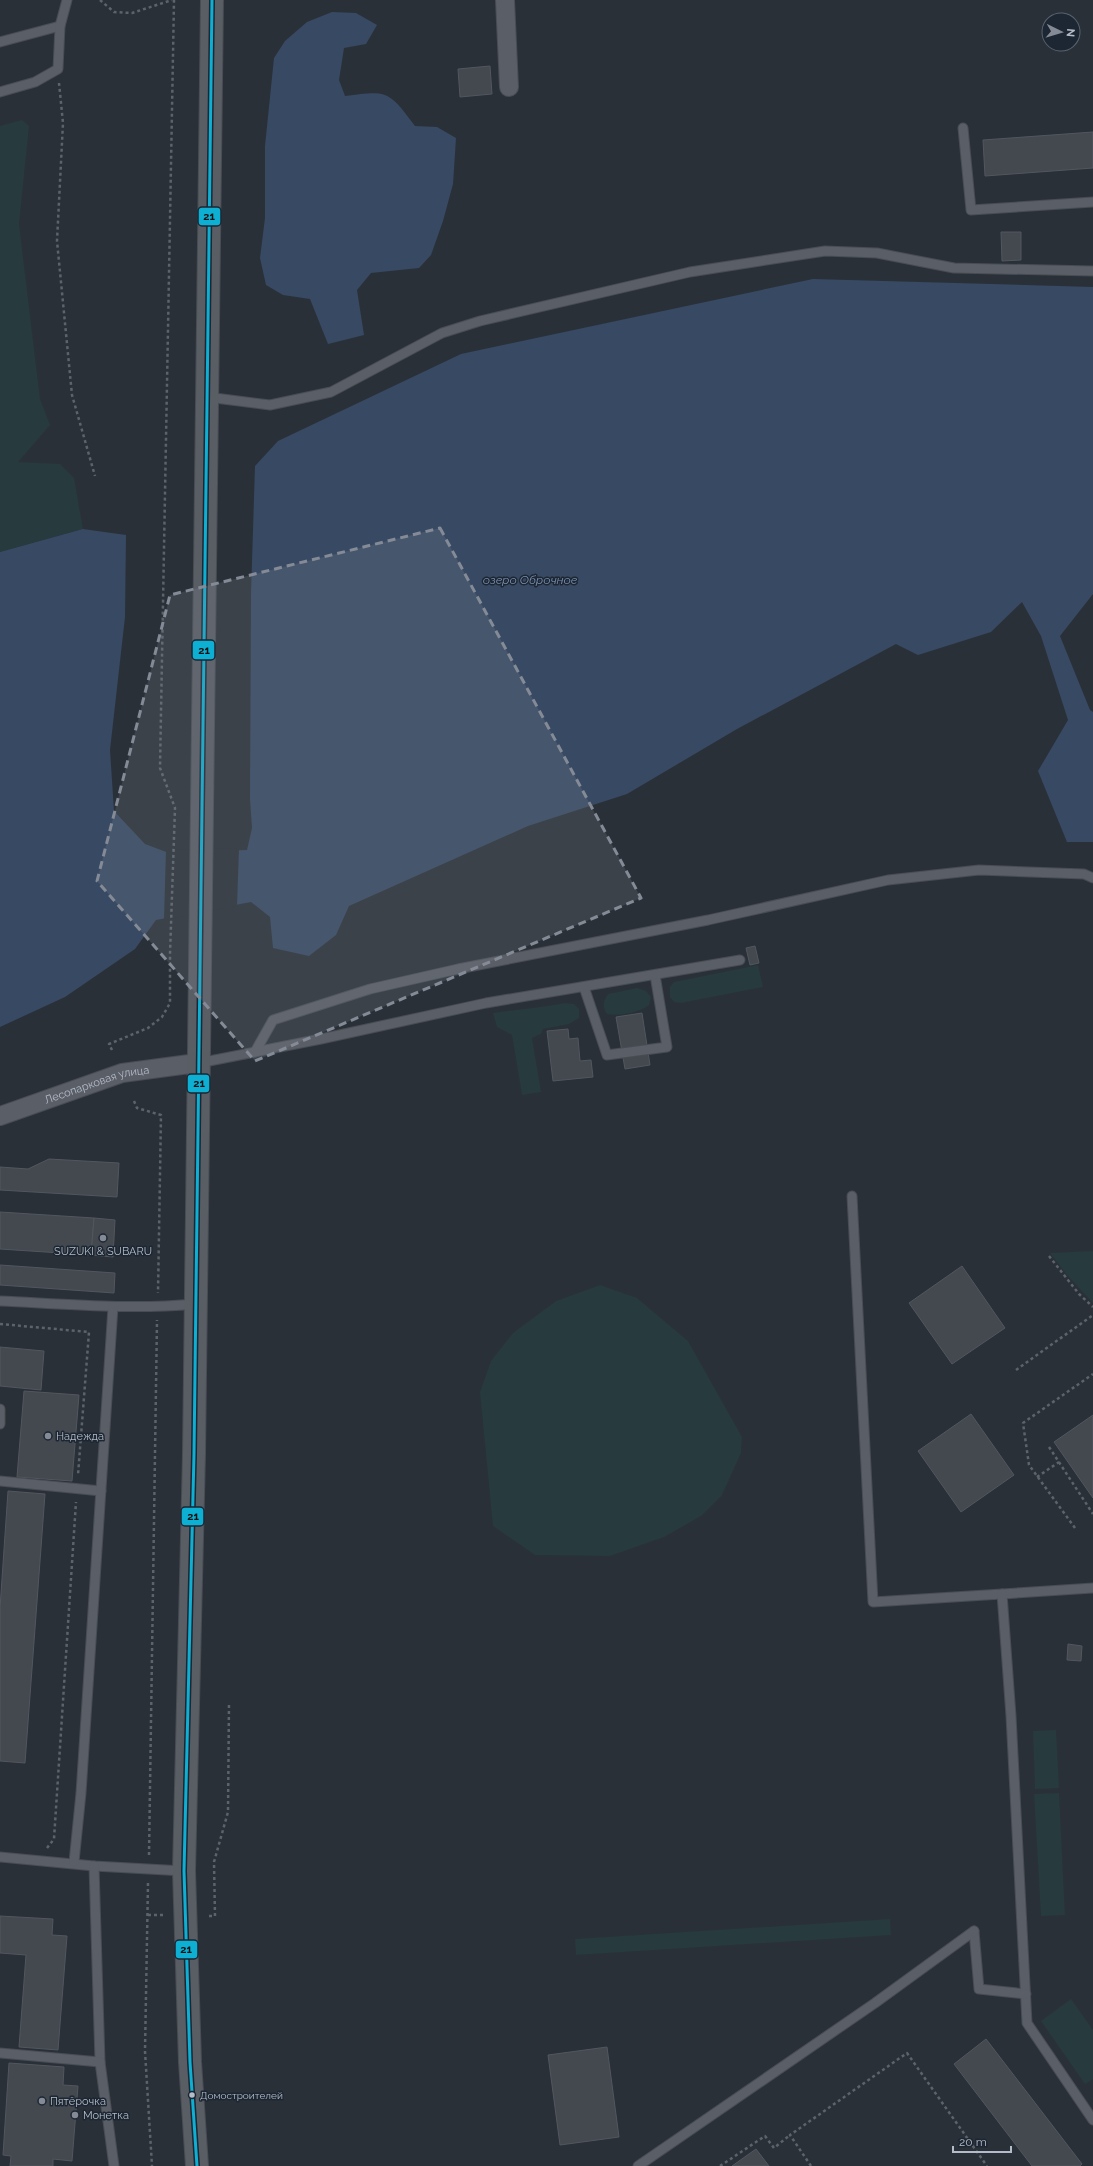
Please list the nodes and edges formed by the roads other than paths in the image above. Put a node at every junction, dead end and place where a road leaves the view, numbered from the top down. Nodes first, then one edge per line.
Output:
1 (67, 0) edge
2 (212, 0) edge
3 (505, 0) edge
4 (60, 26) junction
5 (0, 42) edge
6 (509, 87) dead end
7 (0, 92) edge
8 (963, 128) dead end
9 (1093, 202) edge
10 (1093, 271) edge
11 (207, 397) junction
12 (1093, 878) edge
13 (740, 960) dead end
14 (655, 975) junction
15 (584, 987) junction
16 (255, 1052) junction
17 (197, 1063) junction
18 (0, 1116) edge
19 (852, 1196) dead end
20 (0, 1301) edge
21 (195, 1304) junction
22 (113, 1307) junction
23 (0, 1410) edge
24 (0, 1424) edge
25 (0, 1481) edge
26 (101, 1490) junction
27 (1093, 1588) edge
28 (1002, 1594) junction
29 (0, 1856) edge
30 (74, 1862) junction
31 (94, 1866) junction
32 (184, 1871) junction
33 (1026, 1994) junction
34 (0, 2053) edge
35 (100, 2062) junction
36 (1093, 2120) edge
37 (114, 2166) edge
38 (197, 2166) edge
39 (638, 2166) edge

1 - 4 lane
2 - 11 main road
3 - 6 street
4 - 5 lane
4 - 7 lane
8 - 9 lane
10 - 11 lane
11 - 17 main road
12 - 16 lane
13 - 14 lane
14 - 15 lane
14 - 15 lane
15 - 16 lane
16 - 17 lane
17 - 18 street, Лесопарковая улица
17 - 21 main road
19 - 28 lane
20 - 22 lane
21 - 22 lane
21 - 32 main road
22 - 26 lane
23 - 24 lane
25 - 26 lane
26 - 30 lane
27 - 28 lane
28 - 33 lane
29 - 30 lane
30 - 31 lane
31 - 32 lane
31 - 35 lane
32 - 38 main road
33 - 36 lane
33 - 39 lane
34 - 35 lane
35 - 37 lane

